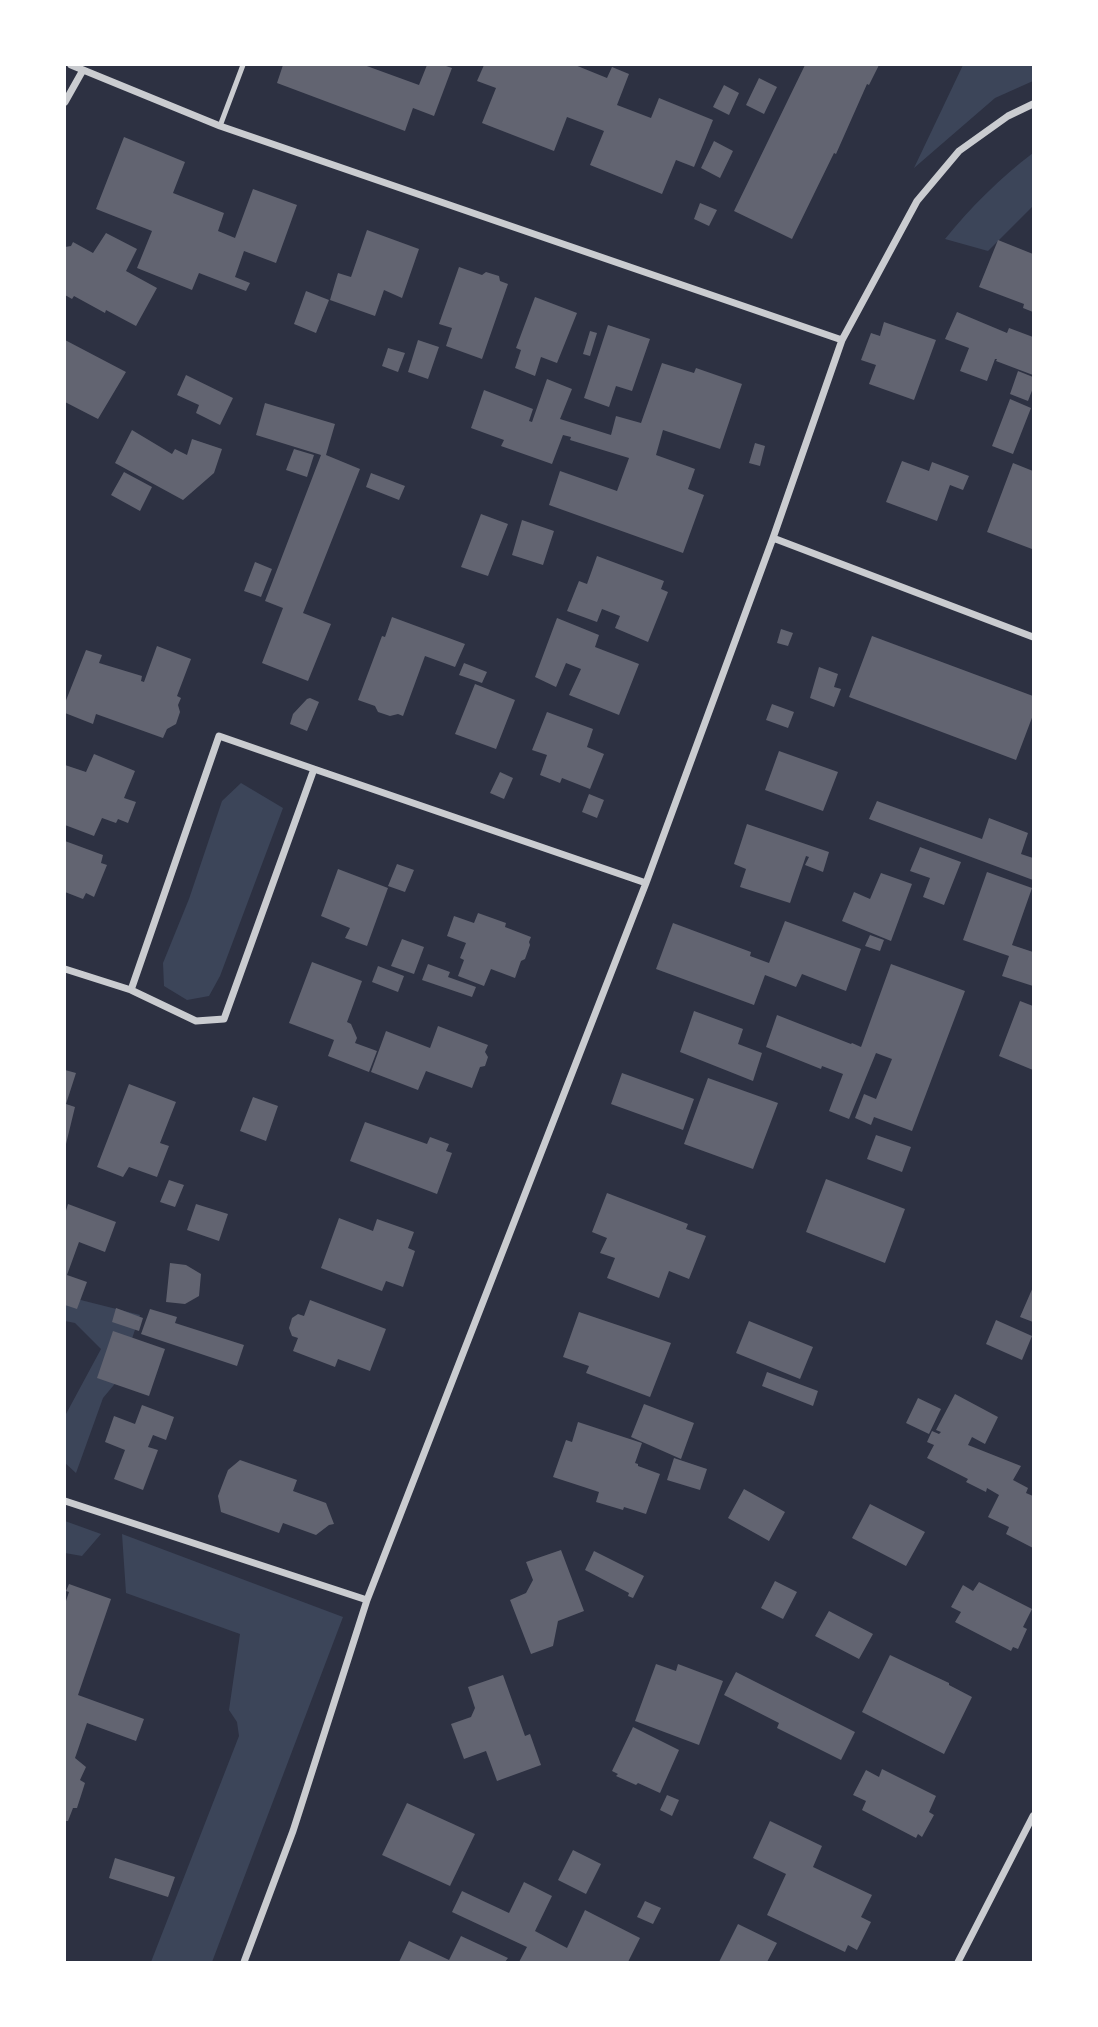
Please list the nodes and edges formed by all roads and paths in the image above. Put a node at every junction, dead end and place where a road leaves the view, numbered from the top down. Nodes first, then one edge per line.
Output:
1 (71, 65) edge
2 (243, 65) edge
3 (83, 70) junction
4 (65, 102) edge
5 (1033, 104) edge
6 (220, 126) junction
7 (842, 340) junction
8 (773, 538) junction
9 (1033, 637) edge
10 (314, 769) junction
11 (646, 883) junction
12 (65, 969) edge
13 (131, 990) junction
14 (65, 1501) edge
15 (367, 1600) junction
16 (1033, 1816) edge
17 (244, 1962) edge
18 (958, 1962) edge

1 - 3 street
2 - 6 lane
3 - 4 street
3 - 6 street
5 - 7 street
6 - 7 street
7 - 8 street
8 - 9 street
8 - 11 street
10 - 11 street
10 - 13 street
10 - 13 street
11 - 15 street
12 - 13 street
14 - 15 street
15 - 17 street
16 - 18 street

